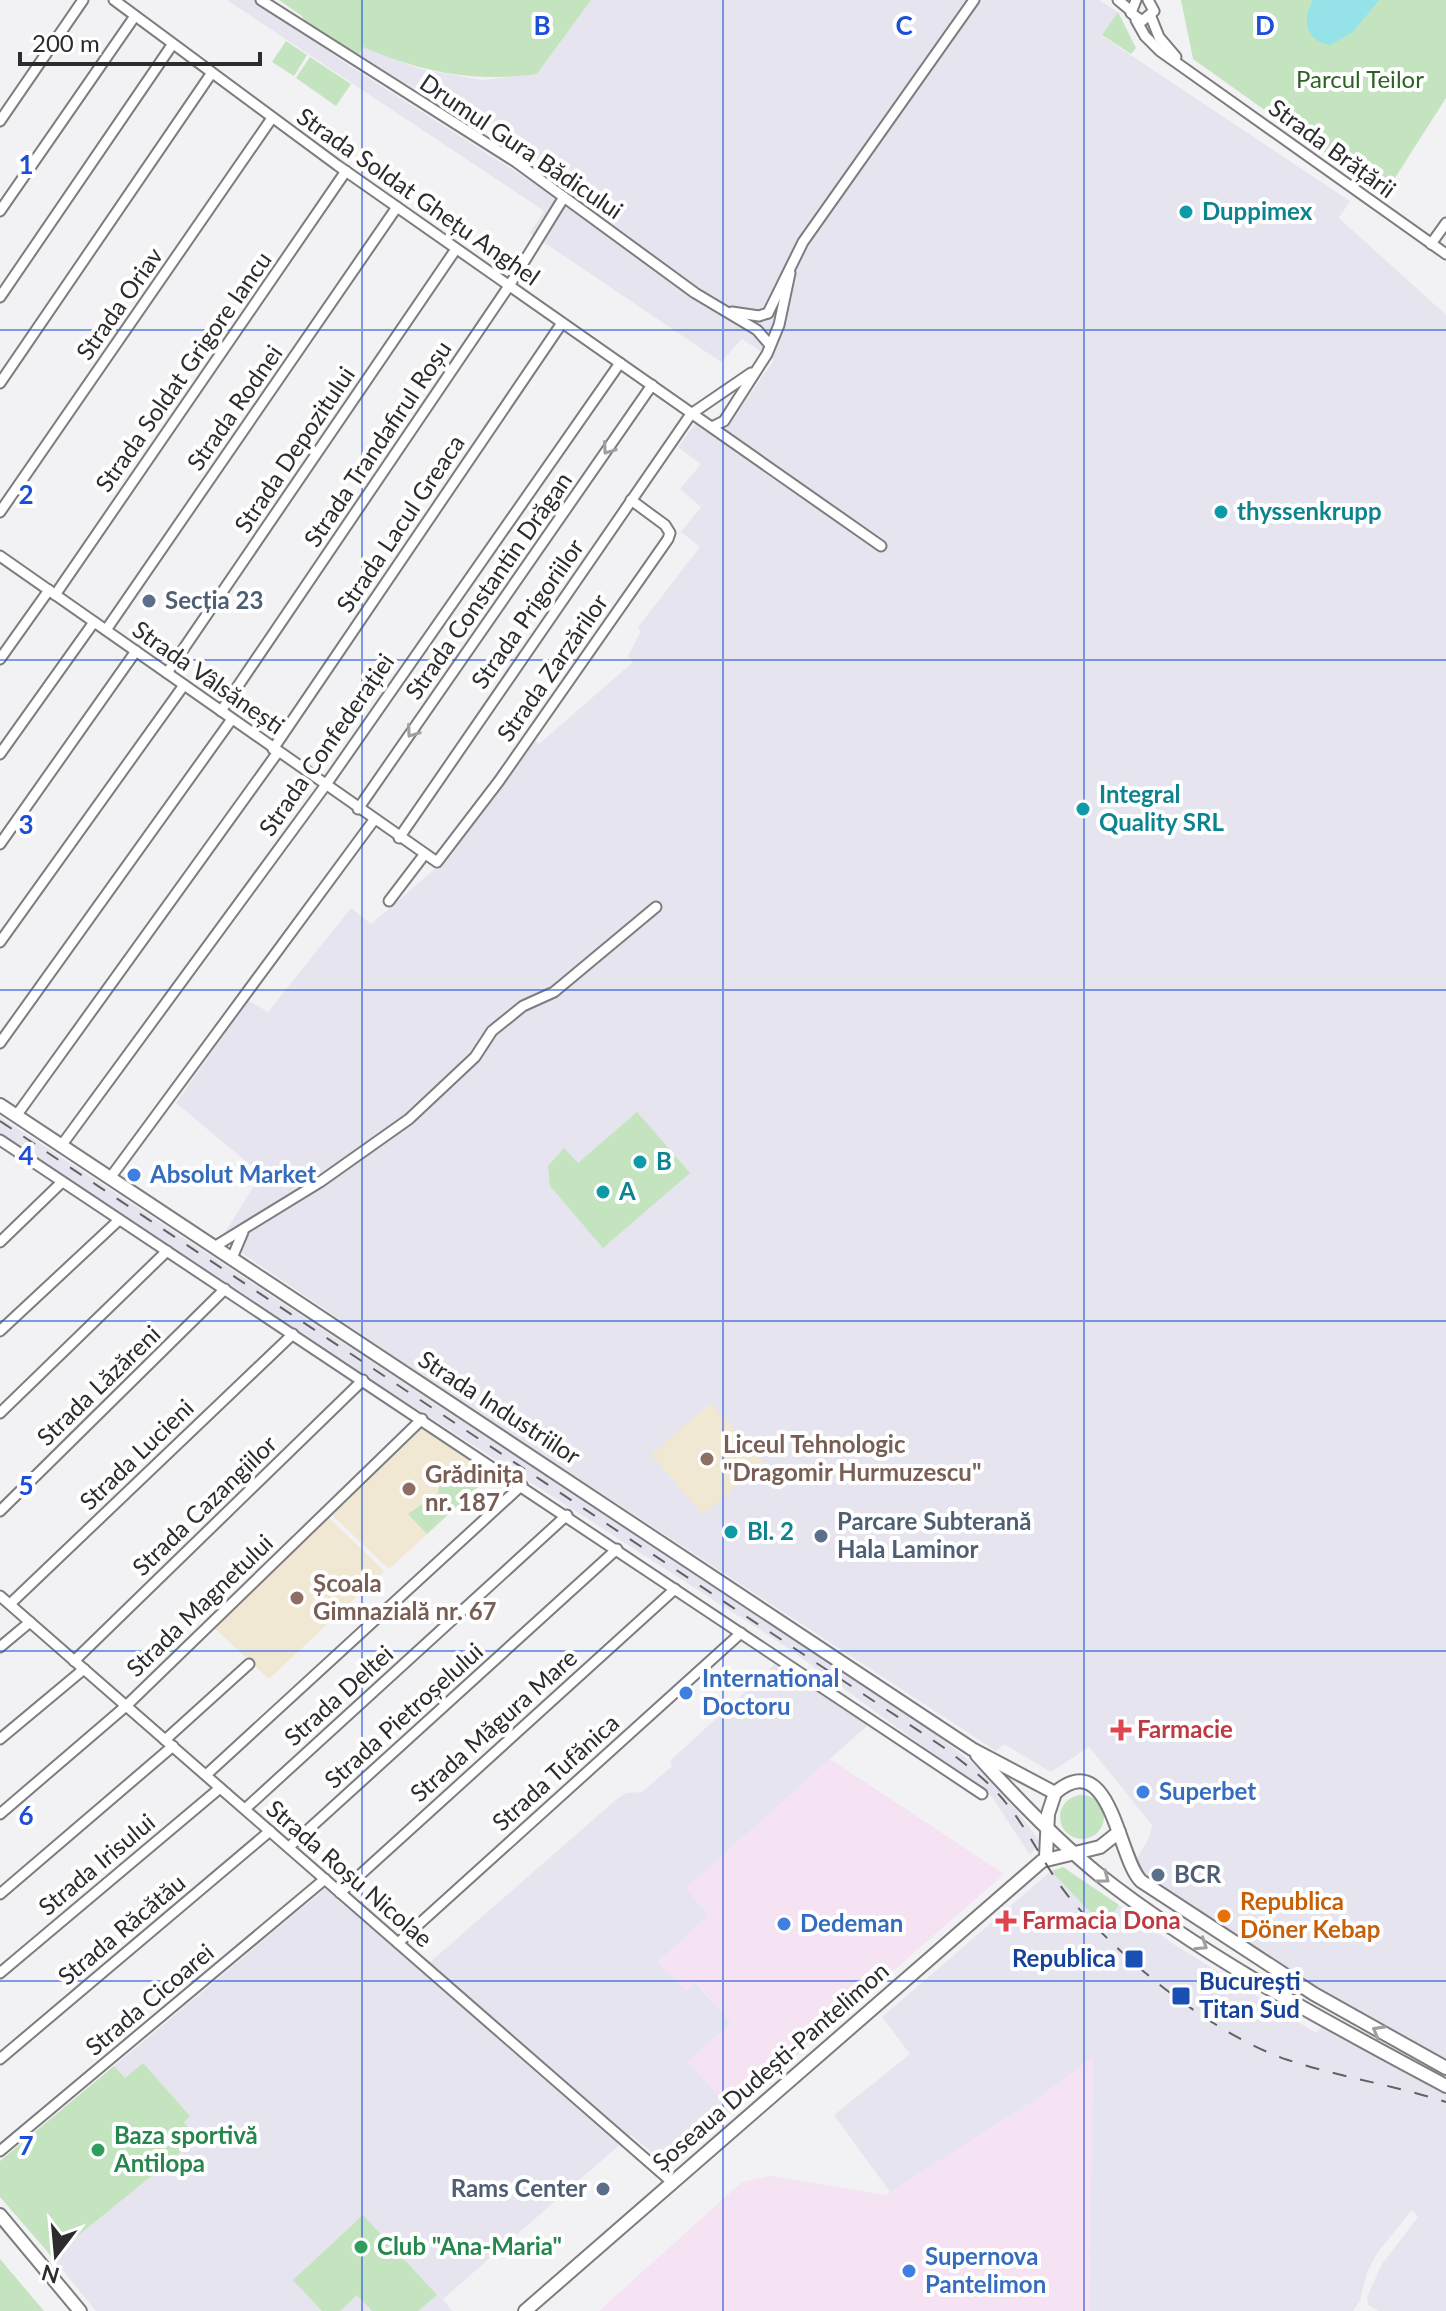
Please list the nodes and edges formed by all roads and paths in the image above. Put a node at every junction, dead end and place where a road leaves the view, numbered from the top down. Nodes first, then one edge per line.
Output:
1 (83, 0) edge
2 (114, 0) edge
3 (261, 0) edge
4 (974, 0) edge
5 (980, 0) edge
6 (1118, 0) edge
7 (1136, 0) edge
8 (1153, 6) edge
9 (1130, 10) junction
10 (135, 16) junction
11 (1136, 20) junction
12 (955, 27) junction
13 (172, 45) junction
14 (211, 74) junction
15 (1196, 76) junction
16 (272, 118) junction
17 (0, 121) edge
18 (346, 171) junction
19 (564, 197) junction
20 (397, 207) junction
21 (0, 211) edge
22 (1446, 223) edge
23 (1431, 244) junction
24 (456, 249) junction
25 (1446, 254) edge
26 (794, 257) junction
27 (509, 286) junction
28 (0, 297) edge
29 (725, 311) junction
30 (763, 314) junction
31 (779, 322) junction
32 (562, 323) junction
33 (765, 333) junction
34 (620, 363) junction
35 (757, 368) junction
36 (0, 383) edge
37 (652, 385) junction
38 (712, 402) junction
39 (702, 409) junction
40 (691, 414) junction
41 (726, 417) junction
42 (703, 421) junction
43 (714, 426) junction
44 (631, 500) junction
45 (0, 512) edge
46 (881, 546) dead end
47 (0, 556) edge
48 (52, 592) junction
49 (94, 622) junction
50 (106, 630) junction
51 (136, 651) junction
52 (0, 659) edge
53 (167, 673) junction
54 (184, 685) junction
55 (221, 711) junction
56 (232, 719) junction
57 (276, 750) junction
58 (0, 754) edge
59 (325, 786) junction
60 (358, 809) junction
61 (374, 820) junction
62 (399, 838) junction
63 (0, 844) edge
64 (428, 858) junction
65 (389, 901) dead end
66 (656, 907) dead end
67 (0, 942) edge
68 (0, 1043) edge
69 (0, 1105) edge
70 (16, 1116) junction
71 (1, 1143) edge
72 (61, 1146) junction
73 (110, 1178) junction
74 (62, 1182) junction
75 (119, 1220) junction
76 (243, 1231) junction
77 (0, 1242) edge
78 (214, 1247) junction
79 (167, 1251) junction
80 (232, 1258) junction
81 (225, 1289) junction
82 (0, 1331) edge
83 (293, 1334) junction
84 (363, 1380) junction
85 (0, 1413) edge
86 (422, 1419) junction
87 (522, 1485) junction
88 (0, 1511) edge
89 (567, 1515) junction
90 (617, 1549) junction
91 (675, 1589) junction
92 (0, 1596) edge
93 (10, 1604) junction
94 (30, 1622) junction
95 (741, 1633) junction
96 (0, 1647) edge
97 (74, 1661) junction
98 (249, 1664) dead end
99 (84, 1669) junction
100 (126, 1706) junction
101 (0, 1739) edge
102 (169, 1743) junction
103 (972, 1749) junction
104 (206, 1775) junction
105 (220, 1788) junction
106 (1055, 1793) junction
107 (982, 1794) dead end
108 (245, 1809) junction
109 (0, 1814) edge
110 (1048, 1827) junction
111 (270, 1831) junction
112 (1119, 1832) junction
113 (289, 1847) junction
114 (1074, 1852) junction
115 (1046, 1857) junction
116 (325, 1879) junction
117 (340, 1893) junction
118 (0, 1894) edge
119 (398, 1943) junction
120 (0, 1973) edge
121 (0, 2059) edge
122 (1446, 2068) edge
123 (1446, 2086) edge
124 (0, 2151) edge
125 (672, 2182) junction
126 (0, 2215) edge
127 (80, 2311) edge
128 (525, 2311) edge

1 - 17 street
2 - 10 street, Strada Soldat Ghețu Anghel
3 - 19 street, Drumul Gura Bădicului
4 - 12 street
5 - 12 street
6 - 9 street
7 - 9 street
8 - 11 street
8 - 15 street, Strada Brățării
9 - 11 street, Strada Brățării
10 - 13 street, Strada Soldat Ghețu Anghel
10 - 21 street
11 - 15 street, Strada Brățării
12 - 26 street
13 - 14 street, Strada Soldat Ghețu Anghel
13 - 28 street
14 - 16 street, Strada Soldat Ghețu Anghel
14 - 36 street
15 - 23 street, Strada Brățării
16 - 18 street, Strada Soldat Ghețu Anghel
16 - 45 street, Strada Oriav
18 - 20 street, Strada Soldat Ghețu Anghel
18 - 48 street, Strada Soldat Grigore Iancu
19 - 27 street, Strada Trandafirul Roșu
19 - 29 street, Drumul Gura Bădicului
20 - 24 street, Strada Soldat Ghețu Anghel
20 - 50 street, Strada Rodnei
22 - 23 street
23 - 25 street, Strada Brățării
24 - 27 street, Strada Soldat Ghețu Anghel
24 - 53 street, Strada Depozitului
26 - 30 street
26 - 31 street
27 - 32 street, Strada Soldat Ghețu Anghel
27 - 55 street, Strada Trandafirul Roșu
29 - 30 street
29 - 33 street, Drumul Gura Bădicului
30 - 31 street
30 - 33 street
31 - 33 street
32 - 34 street, Strada Soldat Ghețu Anghel
32 - 57 street, Strada Lacul Greaca
33 - 35 street
34 - 37 street, Strada Soldat Ghețu Anghel
34 - 59 street, Strada Confederației
35 - 38 street
35 - 41 street
37 - 40 street, Strada Soldat Ghețu Anghel
37 -> 60 street, Strada Constantin Drăgan
38 - 39 street
38 - 41 street
39 - 40 street
39 - 42 street
40 - 42 street, Strada Soldat Ghețu Anghel
40 - 44 street, Strada Prigoriilor
41 - 43 street
42 - 43 street
43 - 46 street
44 - 62 street, Strada Prigoriilor
44 - 64 street, Strada Zarzărilor
47 - 48 street, Strada Vâlsănești
48 - 49 street, Strada Vâlsănești
48 - 52 street, Strada Soldat Grigore Iancu
49 - 50 street, Strada Vâlsănești
49 - 58 street
50 - 51 street, Strada Vâlsănești
51 - 53 street, Strada Vâlsănești
51 - 63 street
53 - 54 street, Strada Vâlsănești
54 - 55 street, Strada Vâlsănești
54 - 67 street
55 - 56 street, Strada Vâlsănești
56 - 57 street, Strada Vâlsănești
56 - 68 street
57 - 59 street, Strada Vâlsănești
57 - 70 street, Strada Lacul Greaca
59 - 60 street, Strada Vâlsănești
59 - 72 street, Strada Confederației
60 - 61 street, Strada Vâlsănești
61 - 62 street, Strada Vâlsănești
61 - 73 street
62 - 64 street, Strada Vâlsănești
64 - 65 street, Strada Zarzărilor
66 - 76 street
69 - 70 main road, Strada Industriilor
70 - 72 main road, Strada Industriilor
71 - 74 street
72 - 73 main road, Strada Industriilor
73 - 78 main road, Strada Industriilor
74 - 75 street
74 - 77 street
75 - 79 street
75 - 82 street
76 - 78 street
76 - 80 street
78 - 80 main road, Strada Industriilor
79 - 81 street
79 - 85 street
80 - 103 main road, Strada Industriilor
81 - 83 street
81 - 88 street, Strada Lăzăreni
83 - 84 street
83 - 93 street, Strada Lucieni
84 - 86 street
84 - 97 street, Strada Cazangiilor
86 - 87 street
86 - 100 street, Strada Magnetului
87 - 89 street
87 - 104 street
89 - 90 street
89 - 108 street, Strada Deltei
90 - 91 street
90 - 113 street, Strada Pietroșelului
91 - 95 street
91 - 117 street, Strada Măgura Mare
92 - 93 street, Strada Roșu Nicolae
93 - 94 street, Strada Roșu Nicolae
94 - 96 street
94 - 97 street, Strada Roșu Nicolae
95 - 107 street
95 - 119 street, Strada Tufănica
97 - 99 street, Strada Roșu Nicolae
98 - 102 street
99 - 100 street, Strada Roșu Nicolae
99 - 101 street
100 - 102 street, Strada Roșu Nicolae
100 - 109 street, Strada Magnetului
102 - 104 street, Strada Roșu Nicolae
102 - 118 street
103 - 106 main road, Strada Industriilor
103 - 110 main road, Strada Industriilor
104 - 105 street, Strada Roșu Nicolae
105 - 108 street, Strada Roșu Nicolae
105 - 120 street, Strada Irisului
106 - 110 main road
106 - 112 main road
108 - 111 street, Strada Roșu Nicolae
110 - 114 main road, Strada Industriilor
110 - 115 main road
111 - 113 street, Strada Roșu Nicolae
111 - 121 street, Strada Răcătău
112 - 114 main road
122 -> 112 main road
113 - 116 street, Strada Roșu Nicolae
114 - 115 main road
114 -> 123 main road, Strada Industriilor
115 - 125 main road, Șoseaua Dudești-Pantelimon
116 - 117 street, Strada Roșu Nicolae
116 - 124 street, Strada Cicoarei
117 - 119 street, Strada Roșu Nicolae
119 - 125 street, Strada Roșu Nicolae
125 - 128 main road, Șoseaua Dudești-Pantelimon
126 - 127 main road

